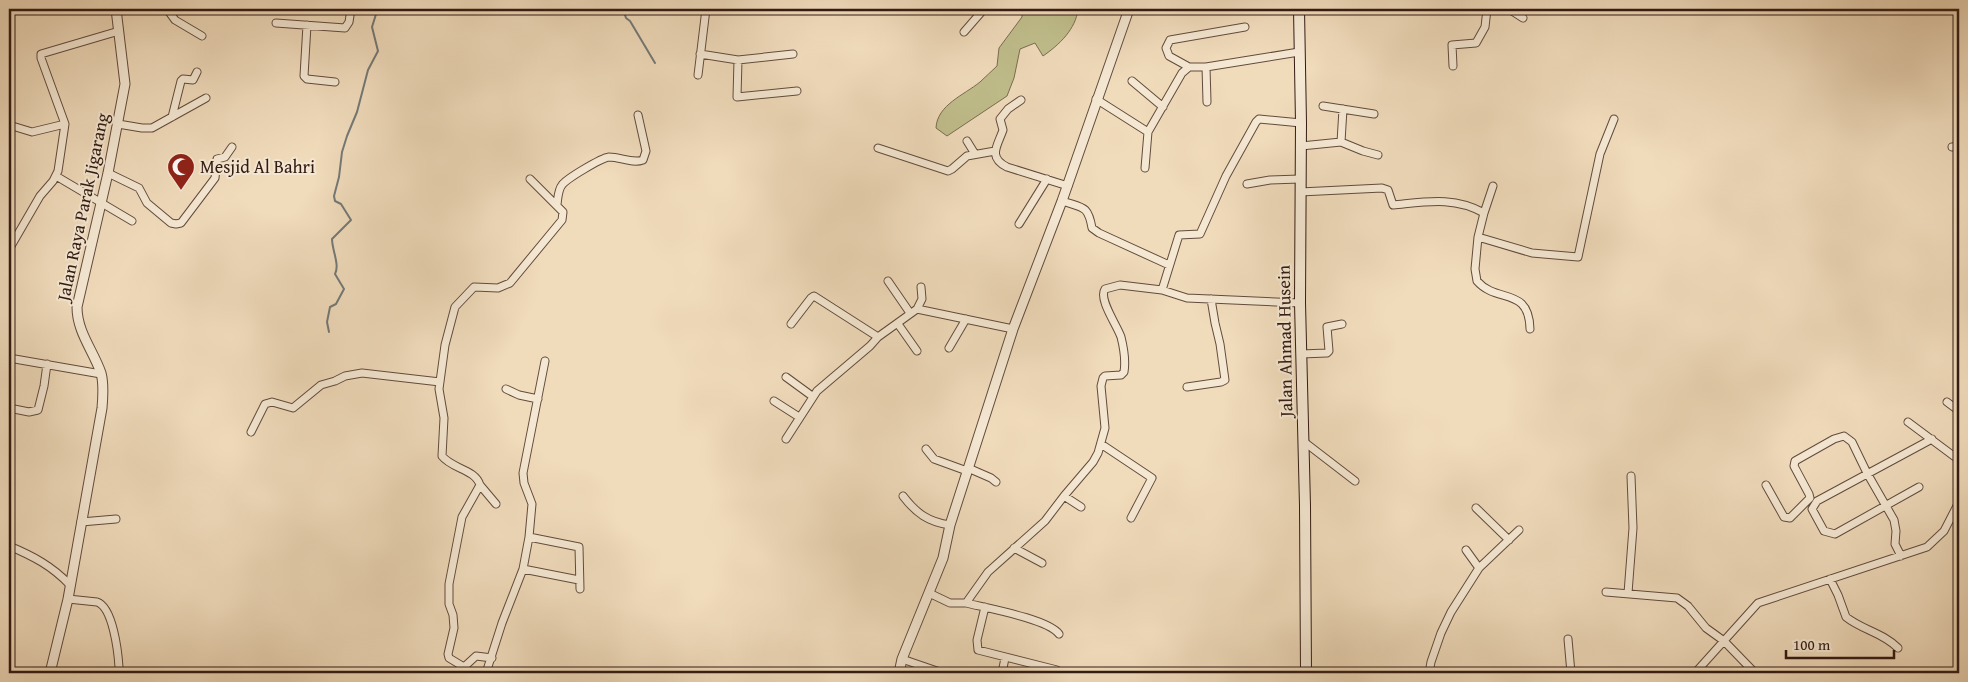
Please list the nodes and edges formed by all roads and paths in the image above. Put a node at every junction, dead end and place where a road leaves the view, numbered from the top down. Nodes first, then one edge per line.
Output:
1 (116, 9) edge
2 (167, 9) edge
3 (351, 9) edge
4 (706, 9) edge
5 (984, 9) edge
6 (1129, 9) edge
7 (1299, 9) edge
8 (1487, 9) edge
9 (1509, 9) edge
10 (1523, 18) dead end
11 (276, 23) dead end
12 (307, 25) junction
13 (1245, 27) dead end
14 (119, 31) junction
15 (964, 32) dead end
16 (202, 36) dead end
17 (1300, 52) junction
18 (700, 54) junction
19 (793, 54) dead end
20 (738, 60) junction
21 (1453, 66) dead end
22 (1189, 67) junction
23 (1206, 67) junction
24 (197, 72) dead end
25 (698, 75) dead end
26 (1132, 81) dead end
27 (335, 82) dead end
28 (797, 91) dead end
29 (206, 98) dead end
30 (1020, 100) dead end
31 (1096, 100) junction
32 (1207, 102) dead end
33 (1163, 106) junction
34 (1323, 106) dead end
35 (1343, 109) junction
36 (1374, 114) dead end
37 (638, 115) dead end
38 (172, 117) junction
39 (1614, 119) dead end
40 (1301, 123) junction
41 (9, 124) edge
42 (65, 124) junction
43 (118, 124) junction
44 (1148, 132) junction
45 (967, 141) dead end
46 (1341, 142) junction
47 (1301, 146) junction
48 (232, 147) dead end
49 (878, 148) dead end
50 (995, 151) junction
51 (974, 154) junction
52 (1378, 155) dead end
53 (1145, 168) dead end
54 (108, 173) junction
55 (56, 176) junction
56 (530, 179) dead end
57 (1047, 179) junction
58 (1300, 179) junction
59 (1248, 184) dead end
60 (1068, 186) junction
61 (1494, 186) dead end
62 (1300, 192) junction
63 (1062, 201) junction
64 (100, 202) junction
65 (557, 204) junction
66 (1484, 213) junction
67 (132, 221) dead end
68 (1019, 224) dead end
69 (1478, 237) junction
70 (11, 246) dead end
71 (1169, 264) junction
72 (888, 281) dead end
73 (921, 287) dead end
74 (1162, 290) junction
75 (1211, 299) junction
76 (1300, 303) junction
77 (917, 309) junction
78 (910, 313) junction
79 (966, 319) junction
80 (791, 324) dead end
81 (898, 324) junction
82 (1342, 324) dead end
83 (1013, 328) junction
84 (1530, 329) dead end
85 (878, 337) junction
86 (949, 348) dead end
87 (917, 351) dead end
88 (1301, 354) junction
89 (9, 358) edge
90 (545, 361) dead end
91 (47, 364) junction
92 (101, 374) junction
93 (786, 377) dead end
94 (440, 382) junction
95 (1187, 387) dead end
96 (506, 389) dead end
97 (812, 396) junction
98 (538, 399) junction
99 (774, 401) dead end
100 (1946, 402) dead end
101 (9, 408) edge
102 (1959, 411) edge
103 (799, 417) junction
104 (1908, 422) dead end
105 (251, 432) dead end
106 (786, 439) dead end
107 (1932, 440) junction
108 (1302, 441) junction
109 (1101, 444) junction
110 (926, 449) dead end
111 (1959, 460) edge
112 (968, 469) junction
113 (1867, 473) junction
114 (1631, 476) dead end
115 (1355, 481) dead end
116 (996, 482) dead end
117 (480, 485) junction
118 (1766, 485) dead end
119 (1919, 487) dead end
120 (902, 496) dead end
121 (1064, 496) junction
122 (1959, 502) edge
123 (496, 504) dead end
124 (1886, 506) junction
125 (1081, 507) dead end
126 (1476, 508) dead end
127 (1131, 518) dead end
128 (116, 519) dead end
129 (81, 522) junction
130 (950, 525) junction
131 (1519, 530) dead end
132 (529, 537) junction
133 (1509, 540) junction
134 (9, 546) edge
135 (1014, 548) junction
136 (1466, 550) dead end
137 (1901, 556) junction
138 (1042, 563) dead end
139 (1479, 568) junction
140 (524, 569) junction
141 (1830, 579) junction
142 (579, 580) junction
143 (70, 585) junction
144 (580, 589) dead end
145 (1606, 592) dead end
146 (929, 593) junction
147 (1628, 593) junction
148 (68, 599) junction
149 (966, 603) junction
150 (984, 607) junction
151 (1059, 634) dead end
152 (1568, 639) dead end
153 (1724, 641) junction
154 (1898, 648) dead end
155 (492, 658) junction
156 (1005, 658) junction
157 (902, 659) junction
158 (119, 667) dead end
159 (463, 670) edge
160 (1057, 670) dead end
161 (1748, 670) edge
162 (937, 671) dead end
163 (50, 673) edge
164 (486, 673) edge
165 (899, 673) edge
166 (1002, 673) edge
167 (1306, 673) edge
168 (1430, 673) edge
169 (1571, 673) edge
170 (1695, 673) edge
171 (1755, 673) edge

1 - 14 street, Jalan Raya Parak Jigarang
2 - 16 street
3 - 12 street
4 - 18 street
5 - 15 street
6 - 31 street
7 - 17 main road, Jalan Ahmad Husein
8 - 21 street
9 - 10 street
11 - 12 street
12 - 27 street
13 - 22 street
14 - 42 street
14 - 43 street, Jalan Raya Parak Jigarang
17 - 23 street
17 - 40 main road, Jalan Ahmad Husein
18 - 20 street
18 - 25 street
19 - 20 street
20 - 28 street
22 - 23 street
22 - 33 street
23 - 32 street
24 - 38 street
26 - 33 street
29 - 38 street
30 - 50 street
31 - 44 street
31 - 60 street
33 - 44 street
34 - 35 street
35 - 36 street
35 - 46 street
37 - 65 street
38 - 43 street
39 - 69 street
40 - 47 main road, Jalan Ahmad Husein
40 - 71 street
41 - 42 street
42 - 55 street
43 - 54 street, Jalan Raya Parak Jigarang
44 - 53 street
45 - 51 street
46 - 47 street
46 - 52 street
47 - 58 main road, Jalan Ahmad Husein
48 - 54 street
49 - 51 street
50 - 51 street
50 - 57 street
54 - 64 street, Jalan Raya Parak Jigarang
55 - 64 street
55 - 70 street
56 - 65 street
57 - 60 street
57 - 68 street
58 - 59 street
58 - 62 main road, Jalan Ahmad Husein
60 - 63 street
61 - 66 street
62 - 66 street
62 - 76 main road, Jalan Ahmad Husein
63 - 71 street
63 - 83 street
64 - 67 street
64 - 92 street, Jalan Raya Parak Jigarang
65 - 94 street
66 - 69 street
69 - 84 street
71 - 74 street
72 - 78 street
73 - 77 street
74 - 75 street
74 - 109 street
75 - 76 street
75 - 95 street
76 - 88 main road, Jalan Ahmad Husein
77 - 78 street
77 - 79 street
78 - 81 street
79 - 83 street
79 - 86 street
80 - 85 street
81 - 85 street
81 - 87 street
82 - 88 street
83 - 112 street
85 - 97 street
88 - 108 main road, Jalan Ahmad Husein
89 - 91 street
90 - 98 street
91 - 92 street
91 - 101 street
92 - 129 street, Jalan Raya Parak Jigarang
93 - 97 street
94 - 105 street
94 - 117 street
96 - 98 street
97 - 103 street
98 - 132 street
99 - 103 street
100 - 102 street
103 - 106 street
104 - 107 street
107 - 111 street
107 - 113 street
108 - 115 street
108 - 167 main road, Jalan Ahmad Husein
109 - 121 street
109 - 127 street
110 - 112 street
112 - 116 street
112 - 130 street
113 - 118 street
113 - 124 street
113 - 124 street
114 - 147 street
117 - 123 street
117 - 159 street
119 - 124 street
120 - 130 street
121 - 125 street
121 - 135 street
122 - 137 street
124 - 137 street
126 - 133 street
128 - 129 street
129 - 143 street, Jalan Raya Parak Jigarang
130 - 146 street
131 - 133 street
132 - 140 street
132 - 142 street
133 - 139 street
134 - 143 street
135 - 138 street
135 - 149 street
136 - 139 street
137 - 141 street
139 - 168 street
140 - 142 street
140 - 155 street
141 - 153 street
141 - 154 street
142 - 144 street
143 - 148 street, Jalan Raya Parak Jigarang
145 - 147 street
146 - 149 street
146 - 157 street
147 - 153 street
148 - 158 street
148 - 163 street, Jalan Raya Parak Jigarang
149 - 150 street
150 - 151 street
150 - 156 street
152 - 169 street
153 - 161 street
153 - 170 street
155 - 159 street
155 - 164 street
156 - 160 street
156 - 166 street
157 - 162 street
157 - 165 street
161 - 171 street

